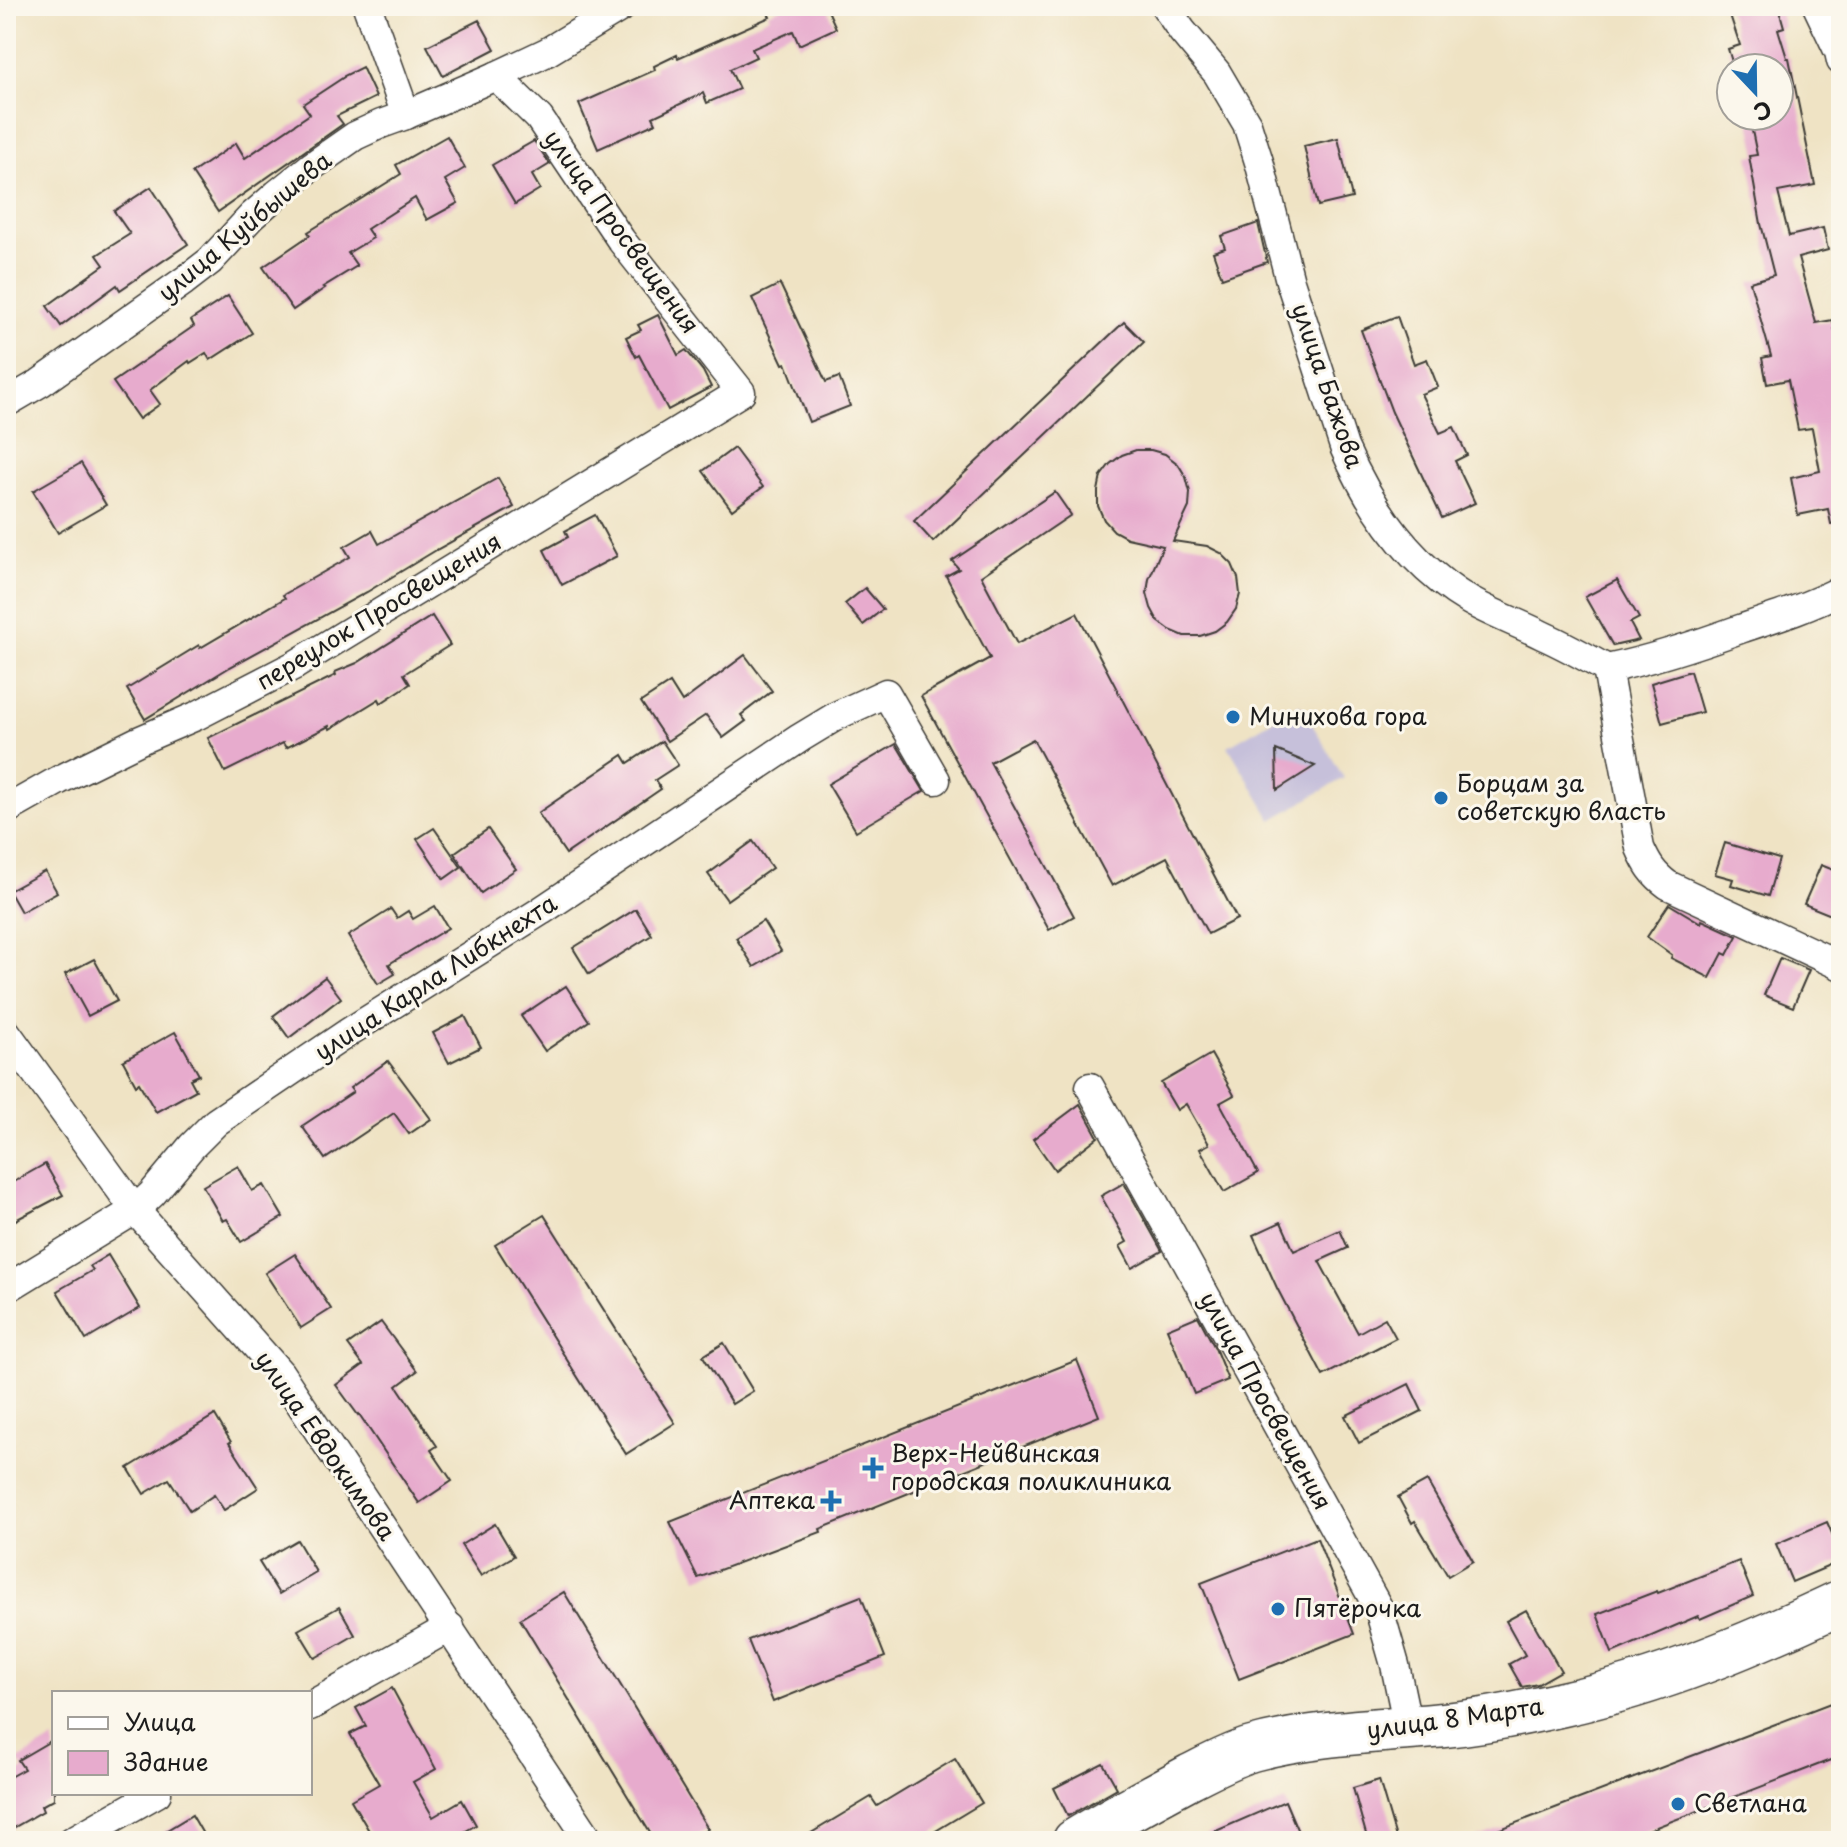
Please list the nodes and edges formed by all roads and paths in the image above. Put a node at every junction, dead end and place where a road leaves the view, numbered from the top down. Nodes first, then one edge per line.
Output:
1 (367, 6) edge
2 (623, 6) edge
3 (1165, 6) edge
4 (1817, 6) edge
5 (1841, 61) edge
6 (496, 76) junction
7 (406, 115) junction
8 (741, 392) joint
9 (6, 403) edge
10 (1841, 590) edge
11 (1607, 669) junction
12 (936, 780) dead end
13 (6, 810) edge
14 (1841, 966) edge
15 (6, 1032) edge
16 (1090, 1087) dead end
17 (135, 1210) junction
18 (6, 1289) edge
19 (1841, 1602) edge
20 (450, 1627) junction
21 (312, 1705) edge
22 (1408, 1727) junction
23 (153, 1795) edge
24 (72, 1841) edge
25 (590, 1841) edge
26 (1075, 1841) edge

1 - 7 street
2 - 6 street, улица Куйбышева
3 - 11 street, улица Бажова
4 - 5 street
6 - 7 street, улица Куйбышева
6 - 8 street, улица Просвещения
7 - 9 street, улица Куйбышева
8 - 13 street, переулок Просвещения
10 - 11 street
11 - 14 street
12 - 17 street, улица Карла Либкнехта
15 - 17 street, улица Евдокимова
16 - 22 street, улица Просвещения
17 - 18 street, улица Карла Либкнехта
17 - 20 street, улица Евдокимова
19 - 22 main road, улица 8 Марта
20 - 21 street
20 - 25 street, улица Евдокимова
22 - 26 main road, улица 8 Марта
23 - 24 street

